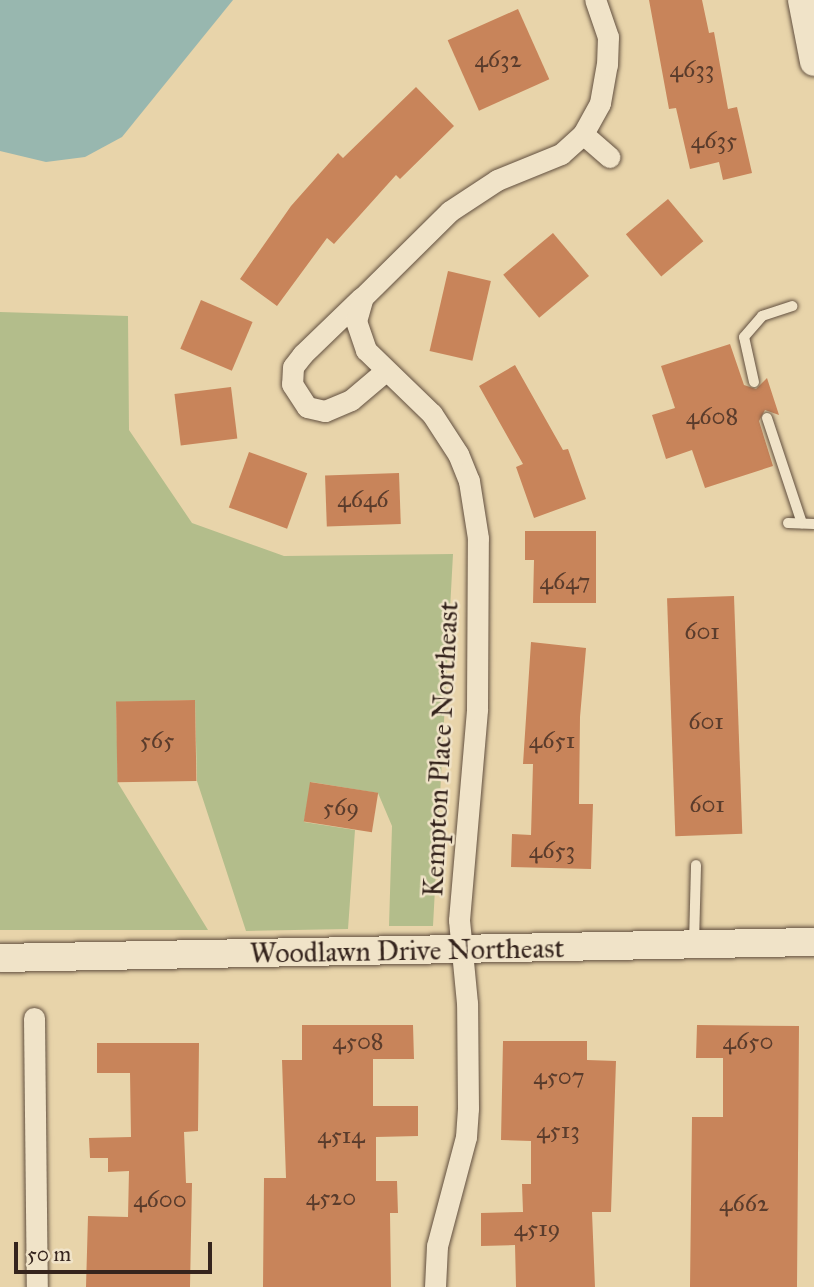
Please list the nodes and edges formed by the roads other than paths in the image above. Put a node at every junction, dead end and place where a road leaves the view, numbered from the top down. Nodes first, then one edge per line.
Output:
1 (595, 0) edge
2 (802, 0) edge
3 (814, 62) edge
4 (583, 134) junction
5 (609, 157) dead end
6 (363, 297) junction
7 (792, 306) dead end
8 (384, 372) junction
9 (754, 382) dead end
10 (766, 418) dead end
11 (788, 523) dead end
12 (808, 523) edge
13 (696, 865) dead end
14 (814, 942) edge
15 (694, 946) junction
16 (462, 951) junction
17 (0, 958) edge
18 (34, 1018) dead end
19 (37, 1287) edge
20 (435, 1287) edge

1 - 4 street
2 - 3 street
4 - 5 street
4 - 6 street
6 - 8 street, Kempton Place Northeast
6 - 8 street
7 - 9 lane
8 - 16 street, Kempton Place Northeast
10 - 12 lane
11 - 12 lane
13 - 15 lane
14 - 15 street, Woodlawn Drive Northeast
15 - 16 street, Woodlawn Drive Northeast
16 - 17 street, Woodlawn Drive Northeast
16 - 20 street, Kempton Place Northeast
18 - 19 street

